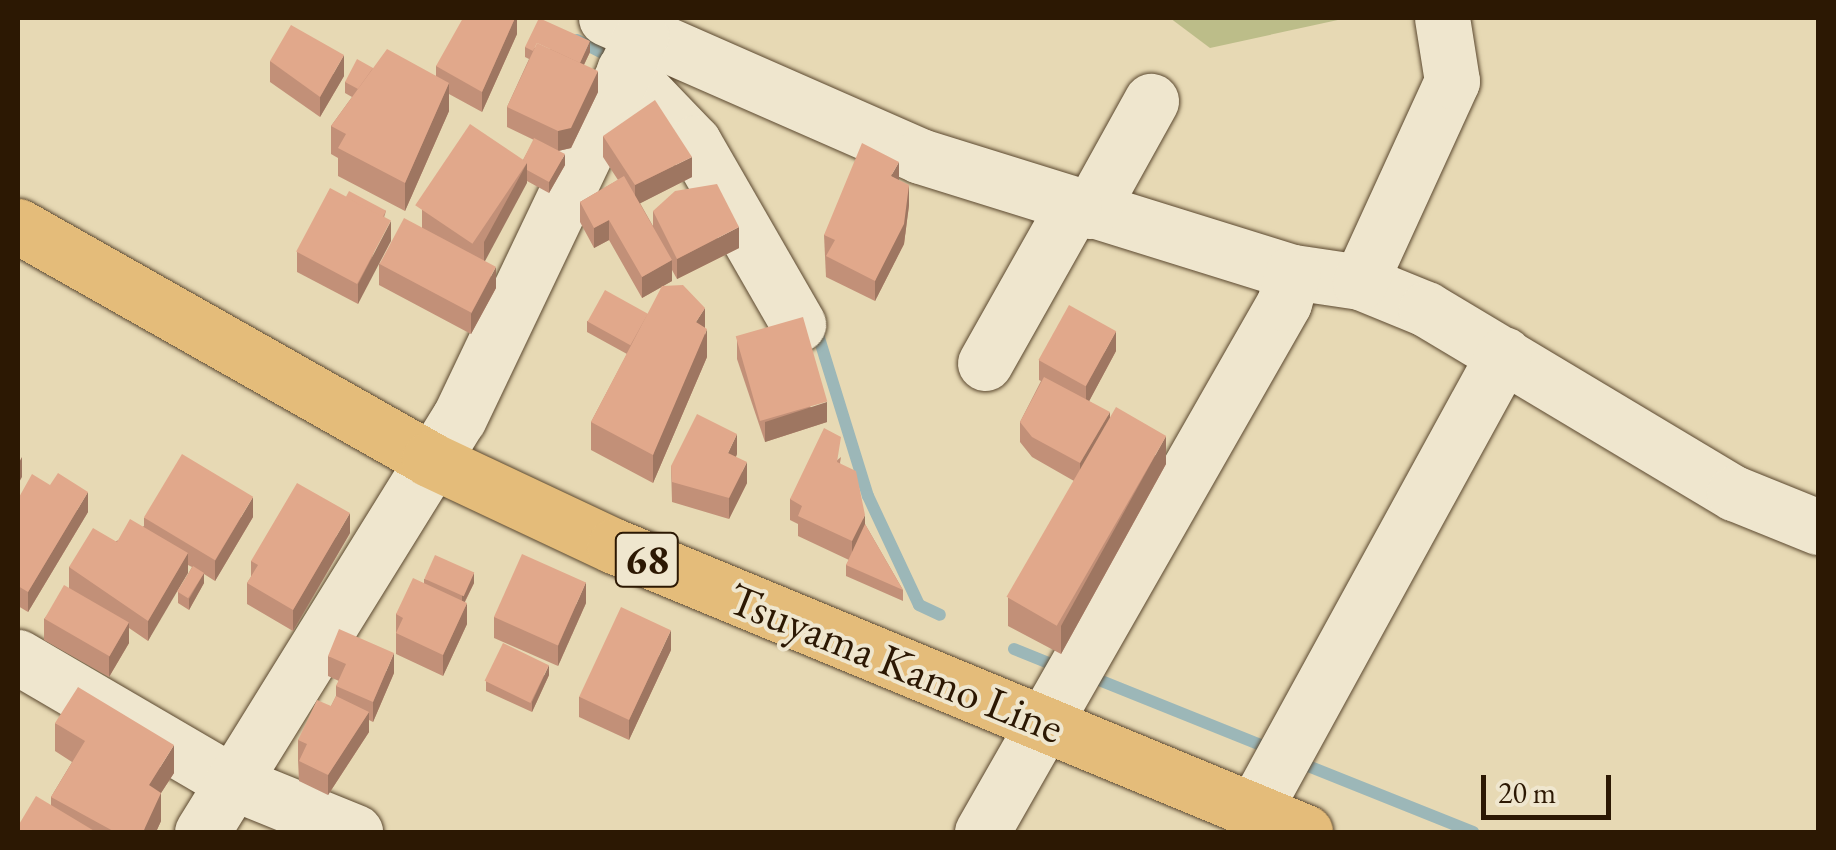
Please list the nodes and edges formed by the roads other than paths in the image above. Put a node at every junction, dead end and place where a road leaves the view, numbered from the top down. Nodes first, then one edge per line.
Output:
1 (1442, 18) edge
2 (624, 41) edge
3 (1151, 102) dead end
4 (1082, 208) junction
5 (18, 226) edge
6 (1292, 272) junction
7 (1360, 282) junction
8 (798, 324) edge
9 (1504, 354) junction
10 (985, 363) dead end
11 (429, 459) junction
12 (1818, 527) edge
13 (18, 656) edge
14 (1044, 723) junction
15 (232, 782) junction
16 (1253, 812) junction
17 (202, 832) edge
18 (355, 832) edge
19 (982, 832) edge
20 (1305, 832) edge

1 - 7 street
2 - 4 street
2 - 8 street
2 - 11 street
3 - 4 street
4 - 6 street
4 - 10 street
5 - 11 main road, Tsuyama Kamo Line / 68
6 - 7 street
6 - 14 street
7 - 9 street
9 - 12 street
9 - 16 street
11 - 14 main road, Tsuyama Kamo Line / 68
11 - 15 street
13 - 15 street
14 - 16 main road, Tsuyama Kamo Line / 68
14 - 19 street
15 - 17 street
15 - 18 street
16 - 20 main road, Tsuyama Kamo Line / 68

